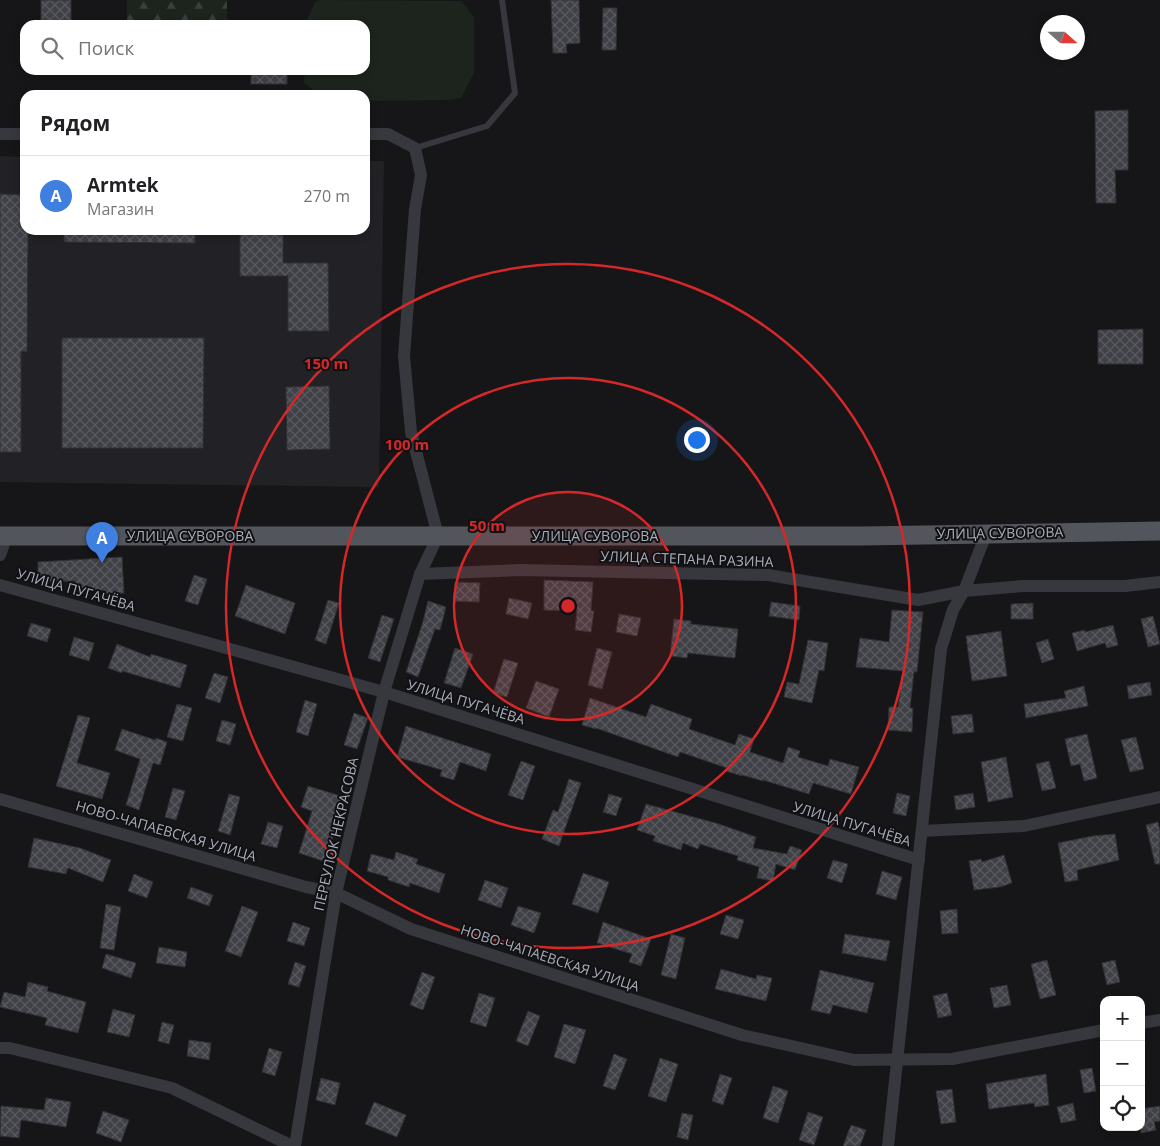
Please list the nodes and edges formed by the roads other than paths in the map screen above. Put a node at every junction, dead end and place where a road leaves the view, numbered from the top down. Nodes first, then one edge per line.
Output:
1 (502, 0) edge
2 (0, 134) edge
3 (20, 134) edge
4 (370, 134) edge
5 (415, 148) junction
6 (1160, 531) edge
7 (986, 534) junction
8 (3, 536) edge
9 (438, 536) junction
10 (0, 555) edge
11 (420, 574) junction
12 (1160, 582) edge
13 (0, 585) edge
14 (964, 591) junction
15 (384, 692) junction
16 (1160, 797) edge
17 (0, 799) edge
18 (922, 831) junction
19 (919, 860) junction
20 (336, 893) junction
21 (1160, 1020) edge
22 (1145, 1022) edge
23 (1100, 1031) edge
24 (0, 1048) edge
25 (896, 1060) junction
26 (293, 1146) edge
27 (888, 1146) edge

1 - 5 lane
2 - 3 street
4 - 5 street
5 - 9 street
6 - 7 main road, УЛИЦА СУВОРОВА
7 - 9 main road, УЛИЦА СУВОРОВА
7 - 14 street
8 - 9 main road, УЛИЦА СУВОРОВА
8 - 10 street
9 - 11 street, ПЕРЕУЛОК НЕКРАСОВА
11 - 14 street, УЛИЦА СТЕПАНА РАЗИНА
11 - 15 street, ПЕРЕУЛОК НЕКРАСОВА
12 - 14 street, УЛИЦА СТЕПАНА РАЗИНА
13 - 15 street, УЛИЦА ПУГАЧЁВА
14 - 18 street
15 - 19 street, УЛИЦА ПУГАЧЁВА
15 - 20 street, ПЕРЕУЛОК НЕКРАСОВА
16 - 18 street, УЛИЦА ПУГАЧЁВА
17 - 20 street, НОВО-ЧАПАЕВСКАЯ УЛИЦА
18 - 19 street
19 - 25 street
20 - 25 street, НОВО-ЧАПАЕВСКАЯ УЛИЦА
20 - 26 street, ПЕРЕУЛОК НЕКРАСОВА
21 - 22 street
23 - 25 street, НОВО-ЧАПАЕВСКАЯ УЛИЦА
24 - 26 street
25 - 27 street

